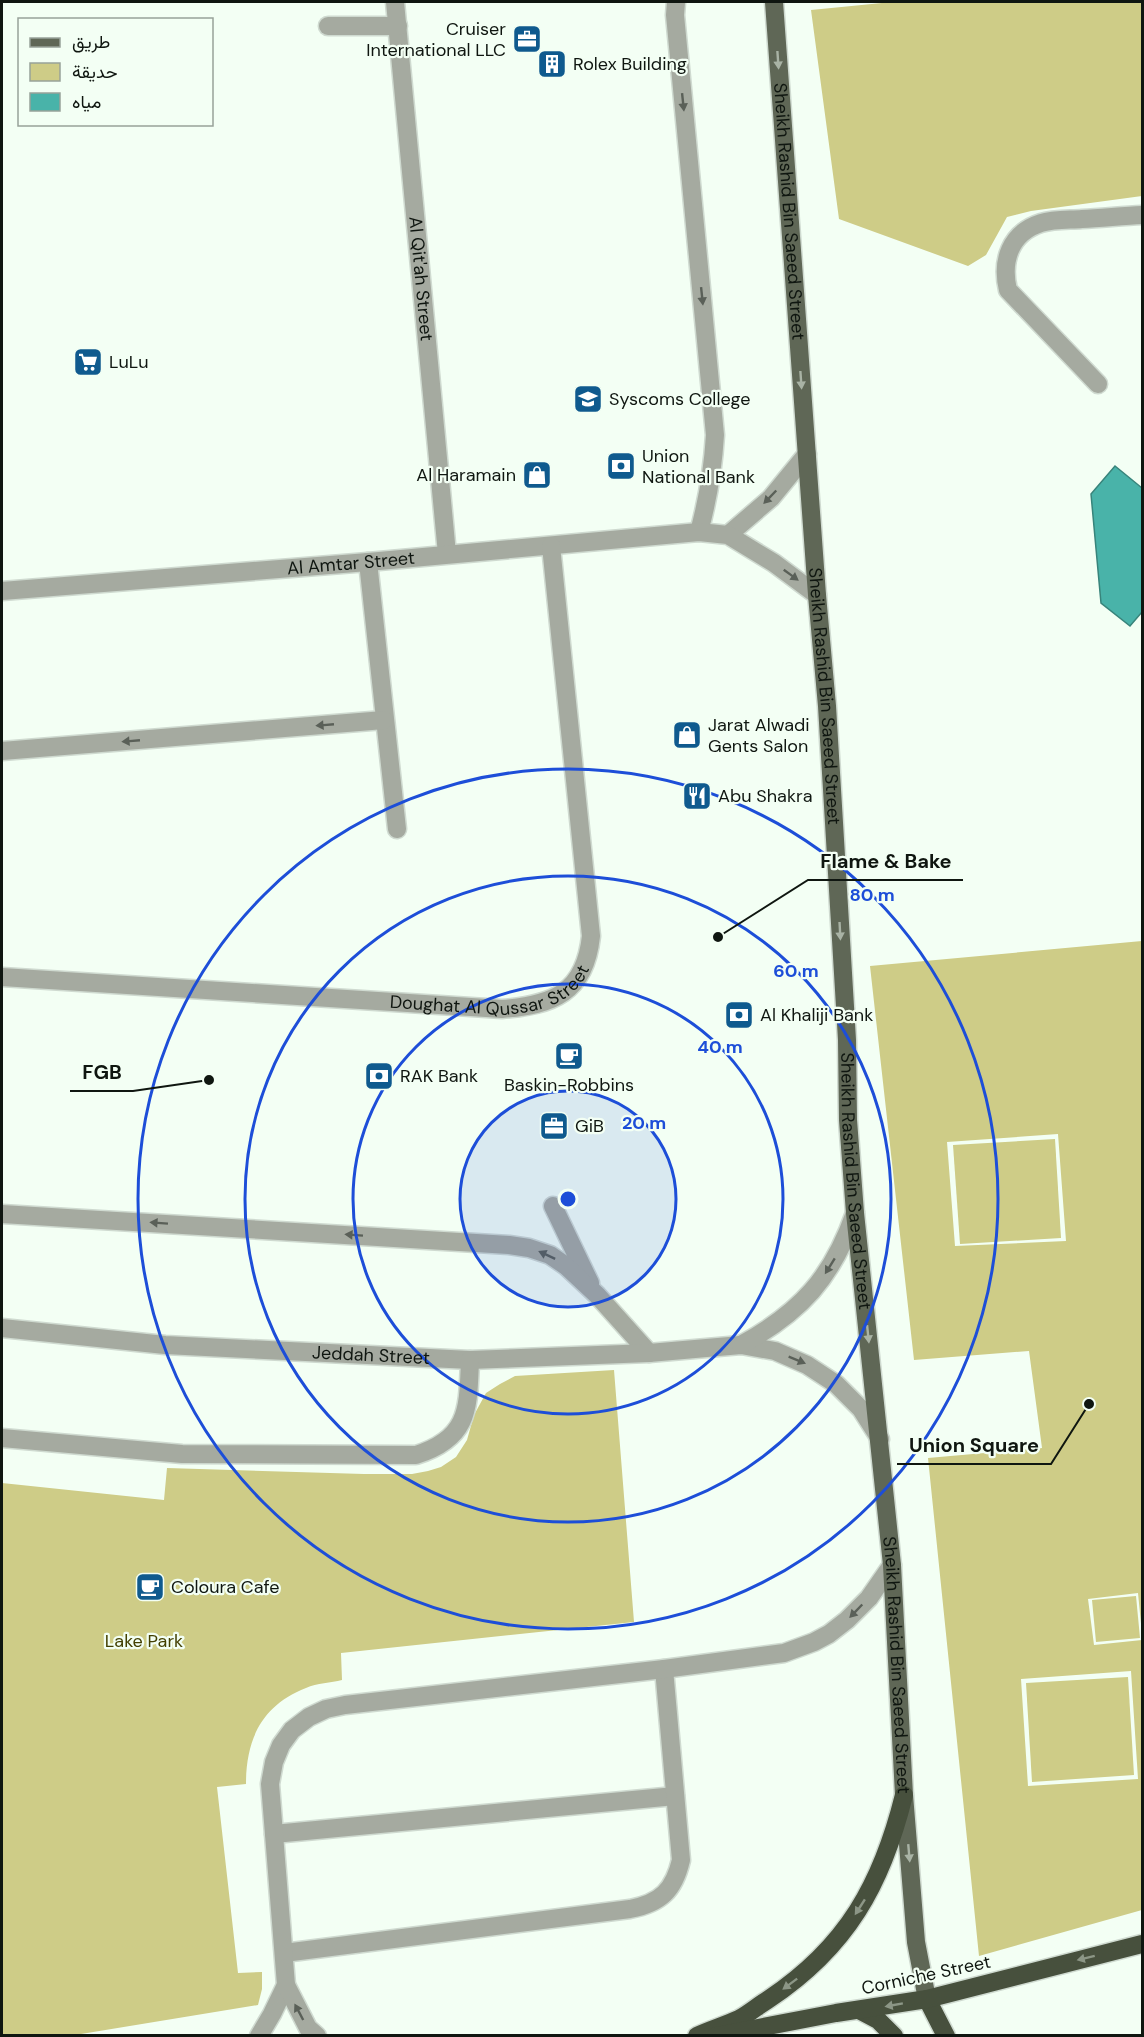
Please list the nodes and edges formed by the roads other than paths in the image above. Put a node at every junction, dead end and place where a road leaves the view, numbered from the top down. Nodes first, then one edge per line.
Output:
1 (395, 2) edge
2 (676, 2) edge
3 (774, 2) edge
4 (328, 26) dead end
5 (398, 26) junction
6 (1143, 215) edge
7 (1098, 384) dead end
8 (807, 454) junction
9 (699, 532) junction
10 (728, 535) junction
11 (551, 546) junction
12 (447, 554) junction
13 (368, 562) junction
14 (2, 591) edge
15 (817, 595) junction
16 (384, 720) junction
17 (2, 751) edge
18 (397, 829) dead end
19 (2, 977) edge
20 (553, 1206) dead end
21 (855, 1213) junction
22 (2, 1214) edge
23 (597, 1295) junction
24 (2, 1328) edge
25 (741, 1345) junction
26 (649, 1353) junction
27 (470, 1360) junction
28 (2, 1438) edge
29 (880, 1438) junction
30 (892, 1565) junction
31 (664, 1669) junction
32 (904, 1795) junction
33 (675, 1796) junction
34 (274, 1834) junction
35 (1143, 1944) edge
36 (284, 1953) junction
37 (286, 1985) junction
38 (927, 1999) junction
39 (861, 2011) junction
40 (258, 2036) edge
41 (317, 2036) edge
42 (696, 2036) edge
43 (716, 2036) edge
44 (894, 2036) edge
45 (946, 2036) edge

1 - 5 street, Al Qit'ah Street
2 -> 9 street
3 -> 8 main road, Sheikh Rashid Bin Saeed Street
4 - 5 street
5 - 12 street, Al Qit'ah Street
6 - 7 street
8 -> 10 street
8 - 15 main road, Sheikh Rashid Bin Saeed Street
9 - 10 street, Al Amtar Street
9 - 11 street, Al Amtar Street
10 -> 15 street
11 - 12 street, Al Amtar Street
11 - 19 street, Doughat Al Qussar Street
12 - 13 street, Al Amtar Street
13 - 14 street, Al Amtar Street
13 - 16 street
15 -> 21 main road, Sheikh Rashid Bin Saeed Street
16 -> 17 street
16 - 18 street
20 - 23 street
21 -> 25 street, Jeddah Street
21 -> 29 main road, Sheikh Rashid Bin Saeed Street
23 -> 22 street
23 - 26 street
24 - 27 street, Jeddah Street
25 - 26 street, Jeddah Street
25 -> 29 street, Jeddah Street
26 - 27 street, Jeddah Street
27 - 28 street
29 - 30 main road, Sheikh Rashid Bin Saeed Street
30 -> 31 street
30 - 32 main road, Sheikh Rashid Bin Saeed Street
31 - 33 street
31 - 34 street
32 -> 38 main road, Sheikh Rashid Bin Saeed Street
32 -> 42 highway
33 - 34 street
33 - 36 street
34 - 36 street
35 -> 38 highway, Corniche Street
36 - 37 street
37 - 40 street
41 -> 37 street
38 -> 39 highway, Corniche Street
38 - 45 highway
39 - 43 highway, Corniche Street
39 - 44 highway

